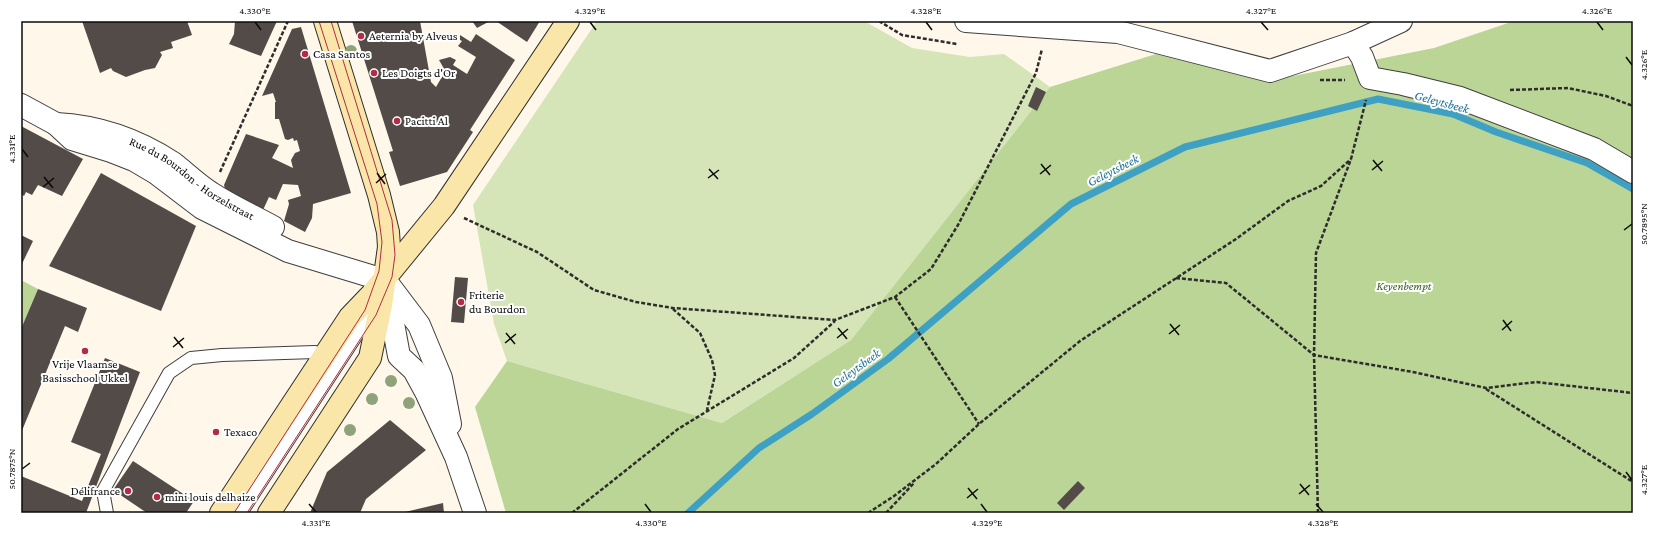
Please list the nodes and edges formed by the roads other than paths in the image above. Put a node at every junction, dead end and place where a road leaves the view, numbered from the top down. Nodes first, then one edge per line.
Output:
1 (325, 21) edge
2 (568, 21) edge
3 (966, 21) edge
4 (1400, 21) edge
5 (1353, 44) junction
6 (21, 105) edge
7 (56, 124) junction
8 (1633, 172) edge
9 (315, 260) junction
10 (384, 278) junction
11 (399, 356) junction
12 (324, 357) junction
13 (370, 358) junction
14 (456, 457) junction
15 (107, 513) edge
16 (221, 513) edge
17 (241, 513) edge
18 (269, 513) edge
19 (474, 513) edge

1 - 10 main road
2 - 10 main road
3 - 5 street
4 - 5 street
5 - 8 street
6 - 7 street, Rue du Bourdon - Horzelstraat
7 - 9 street, Rue du Bourdon - Horzelstraat
7 - 9 street, Rue du Bourdon - Horzelstraat
9 - 10 street, Rue du Bourdon - Horzelstraat
10 - 11 street
10 - 12 main road
10 - 13 main road
10 - 14 street
10 - 17 lane
11 - 13 street
11 - 14 street
12 - 15 lane
12 - 16 main road
13 - 18 main road
14 - 19 street

